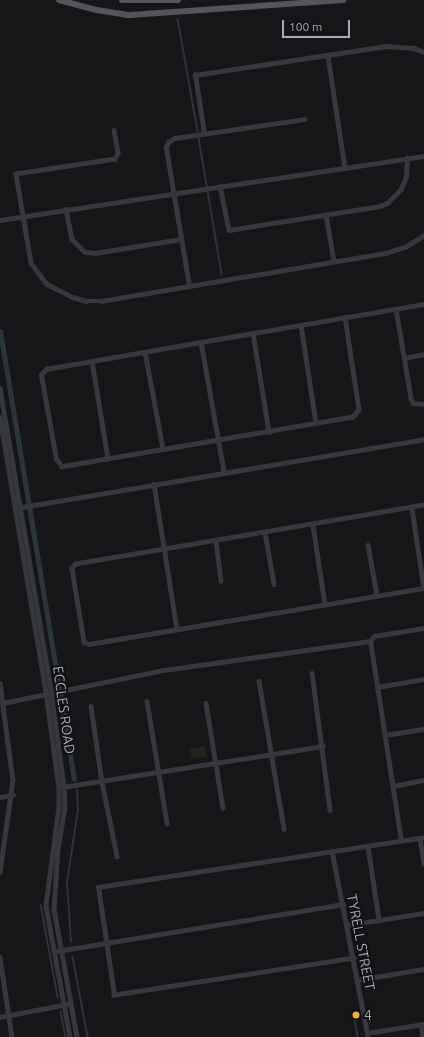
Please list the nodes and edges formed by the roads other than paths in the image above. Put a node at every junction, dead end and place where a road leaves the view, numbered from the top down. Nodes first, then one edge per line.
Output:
1 (59, 0) edge
2 (122, 0) edge
3 (178, 0) edge
4 (343, 0) edge
5 (424, 52) edge
6 (328, 56) junction
7 (305, 119) dead end
8 (114, 130) dead end
9 (204, 134) junction
10 (424, 156) edge
11 (407, 158) junction
12 (344, 168) junction
13 (220, 186) junction
14 (173, 192) junction
15 (66, 209) junction
16 (326, 215) junction
17 (23, 216) junction
18 (0, 220) edge
19 (424, 235) edge
20 (181, 239) junction
21 (334, 261) junction
22 (189, 286) junction
23 (424, 304) edge
24 (396, 309) junction
25 (345, 317) junction
26 (301, 325) junction
27 (253, 333) junction
28 (201, 342) junction
29 (145, 352) junction
30 (424, 354) edge
31 (404, 358) junction
32 (92, 361) junction
33 (0, 388) edge
34 (424, 404) edge
35 (0, 417) edge
36 (316, 423) junction
37 (269, 432) junction
38 (424, 439) edge
39 (219, 440) junction
40 (163, 448) junction
41 (108, 459) junction
42 (224, 471) junction
43 (154, 484) junction
44 (424, 506) edge
45 (18, 507) junction
46 (412, 508) junction
47 (313, 524) junction
48 (265, 532) junction
49 (216, 540) junction
50 (368, 545) dead end
51 (164, 549) junction
52 (221, 581) dead end
53 (274, 584) dead end
54 (424, 588) edge
55 (377, 595) junction
56 (325, 604) junction
57 (424, 628) edge
58 (177, 629) junction
59 (370, 641) junction
60 (312, 672) dead end
61 (424, 679) edge
62 (259, 681) dead end
63 (0, 683) edge
64 (377, 687) junction
65 (49, 692) junction
66 (147, 701) dead end
67 (3, 703) junction
68 (206, 703) dead end
69 (91, 706) dead end
70 (424, 728) edge
71 (384, 735) junction
72 (323, 746) junction
73 (270, 755) junction
74 (215, 764) junction
75 (158, 773) junction
76 (424, 780) edge
77 (102, 782) junction
78 (393, 786) junction
79 (61, 787) junction
80 (13, 794) junction
81 (0, 797) edge
82 (223, 808) dead end
83 (330, 810) dead end
84 (167, 823) dead end
85 (284, 829) dead end
86 (422, 838) edge
87 (401, 841) junction
88 (368, 846) junction
89 (332, 851) junction
90 (117, 856) dead end
91 (424, 864) edge
92 (1, 872) edge
93 (343, 904) junction
94 (424, 913) edge
95 (379, 920) junction
96 (347, 925) junction
97 (106, 942) junction
98 (60, 950) junction
99 (54, 951) junction
100 (0, 957) edge
101 (354, 958) junction
102 (424, 970) edge
103 (357, 980) junction
104 (71, 1004) junction
105 (64, 1005) junction
106 (9, 1016) junction
107 (0, 1017) edge
108 (423, 1024) edge
109 (367, 1035) edge
110 (12, 1037) edge
111 (70, 1037) edge
112 (77, 1037) edge
113 (423, 1037) edge

1 - 4 main road
2 - 3 main road
5 - 6 street
6 - 9 street
6 - 12 street
7 - 9 street
8 - 17 street
9 - 14 street
10 - 11 street
11 - 12 street
11 - 16 street
12 - 13 street
13 - 14 street
13 - 16 street
14 - 15 street
14 - 20 street
15 - 17 street
15 - 20 street
16 - 21 street
17 - 18 street
17 - 22 street
19 - 21 street
20 - 22 street
21 - 22 street
23 - 24 street
24 - 25 street
24 - 31 street
25 - 26 street
25 - 36 street
26 - 27 street
26 - 36 street
27 - 28 street
27 - 37 street
28 - 29 street
28 - 39 street
29 - 32 street
29 - 40 street
30 - 31 street
31 - 34 street
32 - 41 street
32 - 41 street
33 - 45 street, ECCLES ROAD
35 - 45 street, ECCLES ROAD
36 - 37 street
37 - 39 street
38 - 42 street
39 - 40 street
39 - 42 street
40 - 41 street
42 - 43 street
43 - 45 street
43 - 51 street
44 - 46 street
45 - 65 street, ECCLES ROAD
46 - 47 street
46 - 54 street
47 - 48 street
47 - 56 street
48 - 49 street
48 - 53 street
49 - 51 street
49 - 52 street
50 - 55 street
51 - 58 street
51 - 58 street
54 - 55 street
55 - 56 street
56 - 58 street
57 - 59 street
59 - 64 street
59 - 65 street
60 - 72 street
61 - 64 street
62 - 73 street
63 - 67 street
64 - 71 street
65 - 67 street
65 - 79 street, ECCLES ROAD
66 - 75 street
67 - 80 street
68 - 74 street
69 - 77 street
70 - 71 street
71 - 78 street
72 - 73 street
72 - 83 street
73 - 74 street
73 - 85 street
74 - 75 street
74 - 82 street
75 - 77 street
75 - 84 street
76 - 78 street
77 - 79 street
77 - 90 street
78 - 87 street
79 - 98 street, ECCLES ROAD
79 - 99 street, ECCLES ROAD
80 - 81 street
80 - 92 street
86 - 87 street
86 - 91 street
87 - 88 street
88 - 89 street
88 - 95 street
89 - 93 street, TYRELL STREET
89 - 97 street
93 - 96 street, TYRELL STREET
93 - 97 street
94 - 95 street
95 - 96 street
96 - 101 street, TYRELL STREET
97 - 98 street
97 - 101 street
98 - 99 street
98 - 104 street, ECCLES ROAD
99 - 105 street, ECCLES ROAD
100 - 106 street
101 - 103 street, TYRELL STREET
102 - 103 street
103 - 109 street, TYRELL STREET
104 - 105 street
104 - 112 street, ECCLES ROAD
105 - 106 street
105 - 111 street, ECCLES ROAD
106 - 107 street
106 - 110 street
108 - 109 street
108 - 113 street

